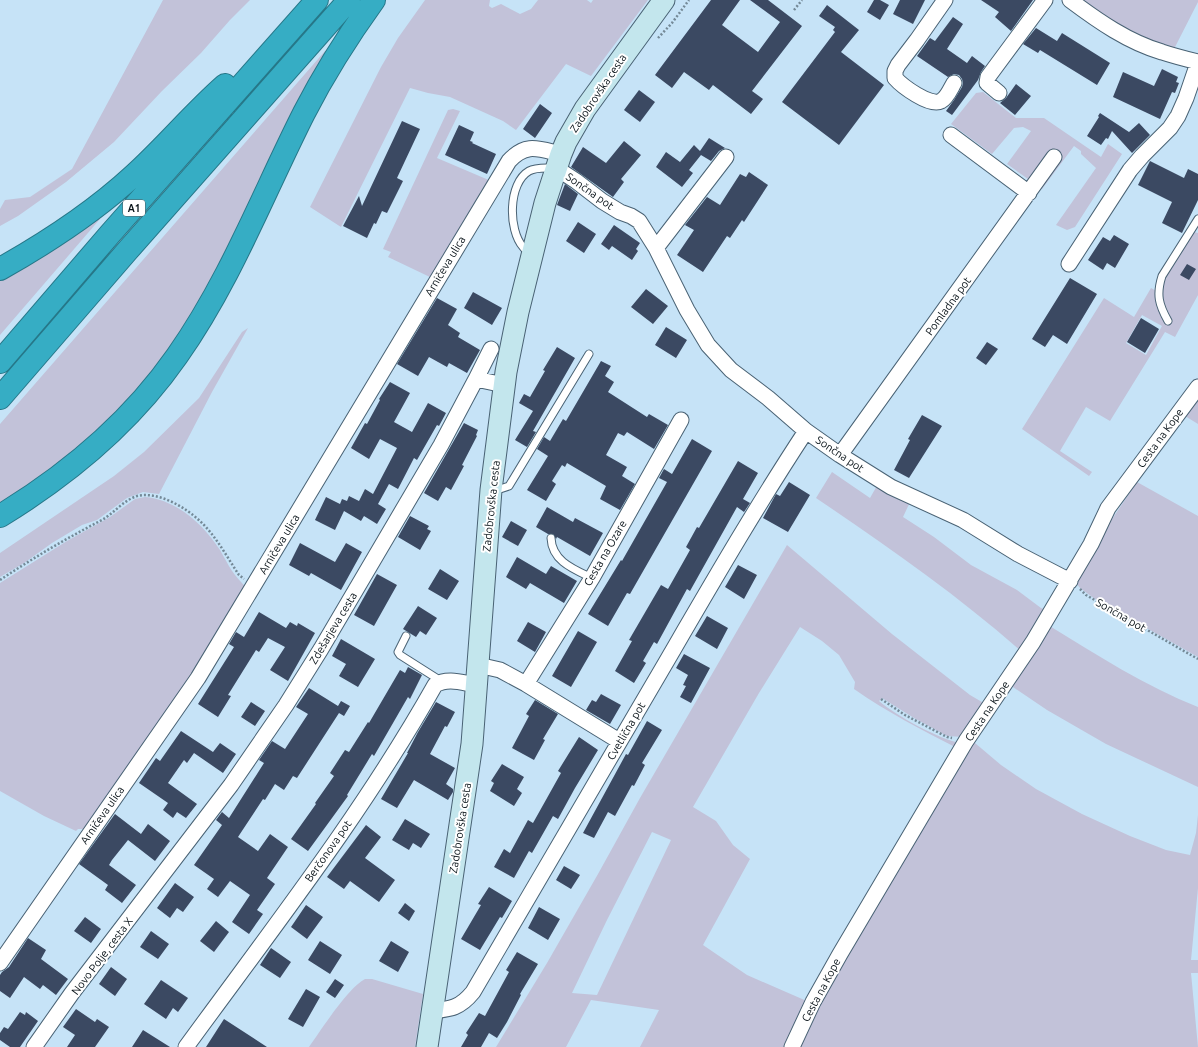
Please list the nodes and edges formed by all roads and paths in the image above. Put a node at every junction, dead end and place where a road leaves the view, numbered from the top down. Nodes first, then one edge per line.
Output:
1 (317, 0) edge
2 (349, 0) edge
3 (374, 0) edge
4 (664, 0) edge
5 (802, 0) edge
6 (945, 0) edge
7 (1046, 0) edge
8 (1070, 0) edge
9 (794, 10) dead end
10 (269, 55) junction
11 (1198, 62) edge
12 (954, 83) dead end
13 (999, 93) dead end
14 (951, 136) dead end
15 (726, 157) dead end
16 (1054, 157) dead end
17 (558, 161) junction
18 (1028, 193) junction
19 (1198, 219) edge
20 (656, 248) junction
21 (532, 253) junction
22 (1069, 264) dead end
23 (0, 269) edge
24 (1168, 321) dead end
25 (491, 349) dead end
26 (589, 354) dead end
27 (0, 362) edge
28 (476, 379) junction
29 (504, 385) junction
30 (1198, 387) edge
31 (0, 398) edge
32 (681, 420) dead end
33 (806, 431) junction
34 (840, 454) junction
35 (491, 490) junction
36 (0, 516) edge
37 (552, 538) dead end
38 (592, 578) junction
39 (0, 580) edge
40 (1070, 581) junction
41 (254, 586) junction
42 (406, 636) dead end
43 (1198, 659) edge
44 (478, 675) junction
45 (441, 682) junction
46 (526, 684) junction
47 (881, 699) dead end
48 (619, 741) junction
49 (966, 741) junction
50 (171, 866) joint
51 (0, 963) edge
52 (432, 1011) junction
53 (34, 1047) edge
54 (186, 1047) edge
55 (426, 1047) edge
56 (792, 1047) edge

1 - 10 highway, A1
2 - 31 highway, A1
3 - 36 highway
4 - 17 main road, Zadobrovška cesta
5 - 9 path
6 - 12 street
7 - 13 street
8 - 11 street
10 - 23 highway
10 - 27 highway, A1
11 - 22 street
14 - 18 street
15 - 20 street
16 - 18 street, Pomladna pot
17 - 20 street, Sončna pot
17 - 21 main road, Zadobrovška cesta
17 - 21 lane
17 - 41 street, Arničeva ulica
18 - 34 street, Pomladna pot
19 - 24 lane
20 - 33 street, Sončna pot
21 - 29 main road, Zadobrovška cesta
25 - 28 street, Zdešarjeva cesta
26 - 35 lane
28 - 29 street
28 - 50 street, Zdešarjeva cesta
29 - 35 main road, Zadobrovška cesta
30 - 40 street, Cesta na Kope
32 - 38 street, Cesta na Ozare
33 - 34 street, Sončna pot
33 - 48 street, Cvetlična pot
34 - 40 street, Sončna pot
35 - 44 main road, Zadobrovška cesta
37 - 38 lane
38 - 46 street, Cesta na Ozare
39 - 41 path
40 - 43 path, Sončna pot
40 - 49 street, Cesta na Kope
41 - 51 street, Arničeva ulica
42 - 45 lane
44 - 45 street
44 - 46 street
44 - 52 main road, Zadobrovška cesta
45 - 54 street, Berčonova pot
46 - 48 street
47 - 49 path
48 - 52 street, Cvetlična pot
49 - 56 street, Cesta na Kope
50 - 53 street, Novo Polje, cesta X
52 - 55 main road, Zadobrovška cesta

